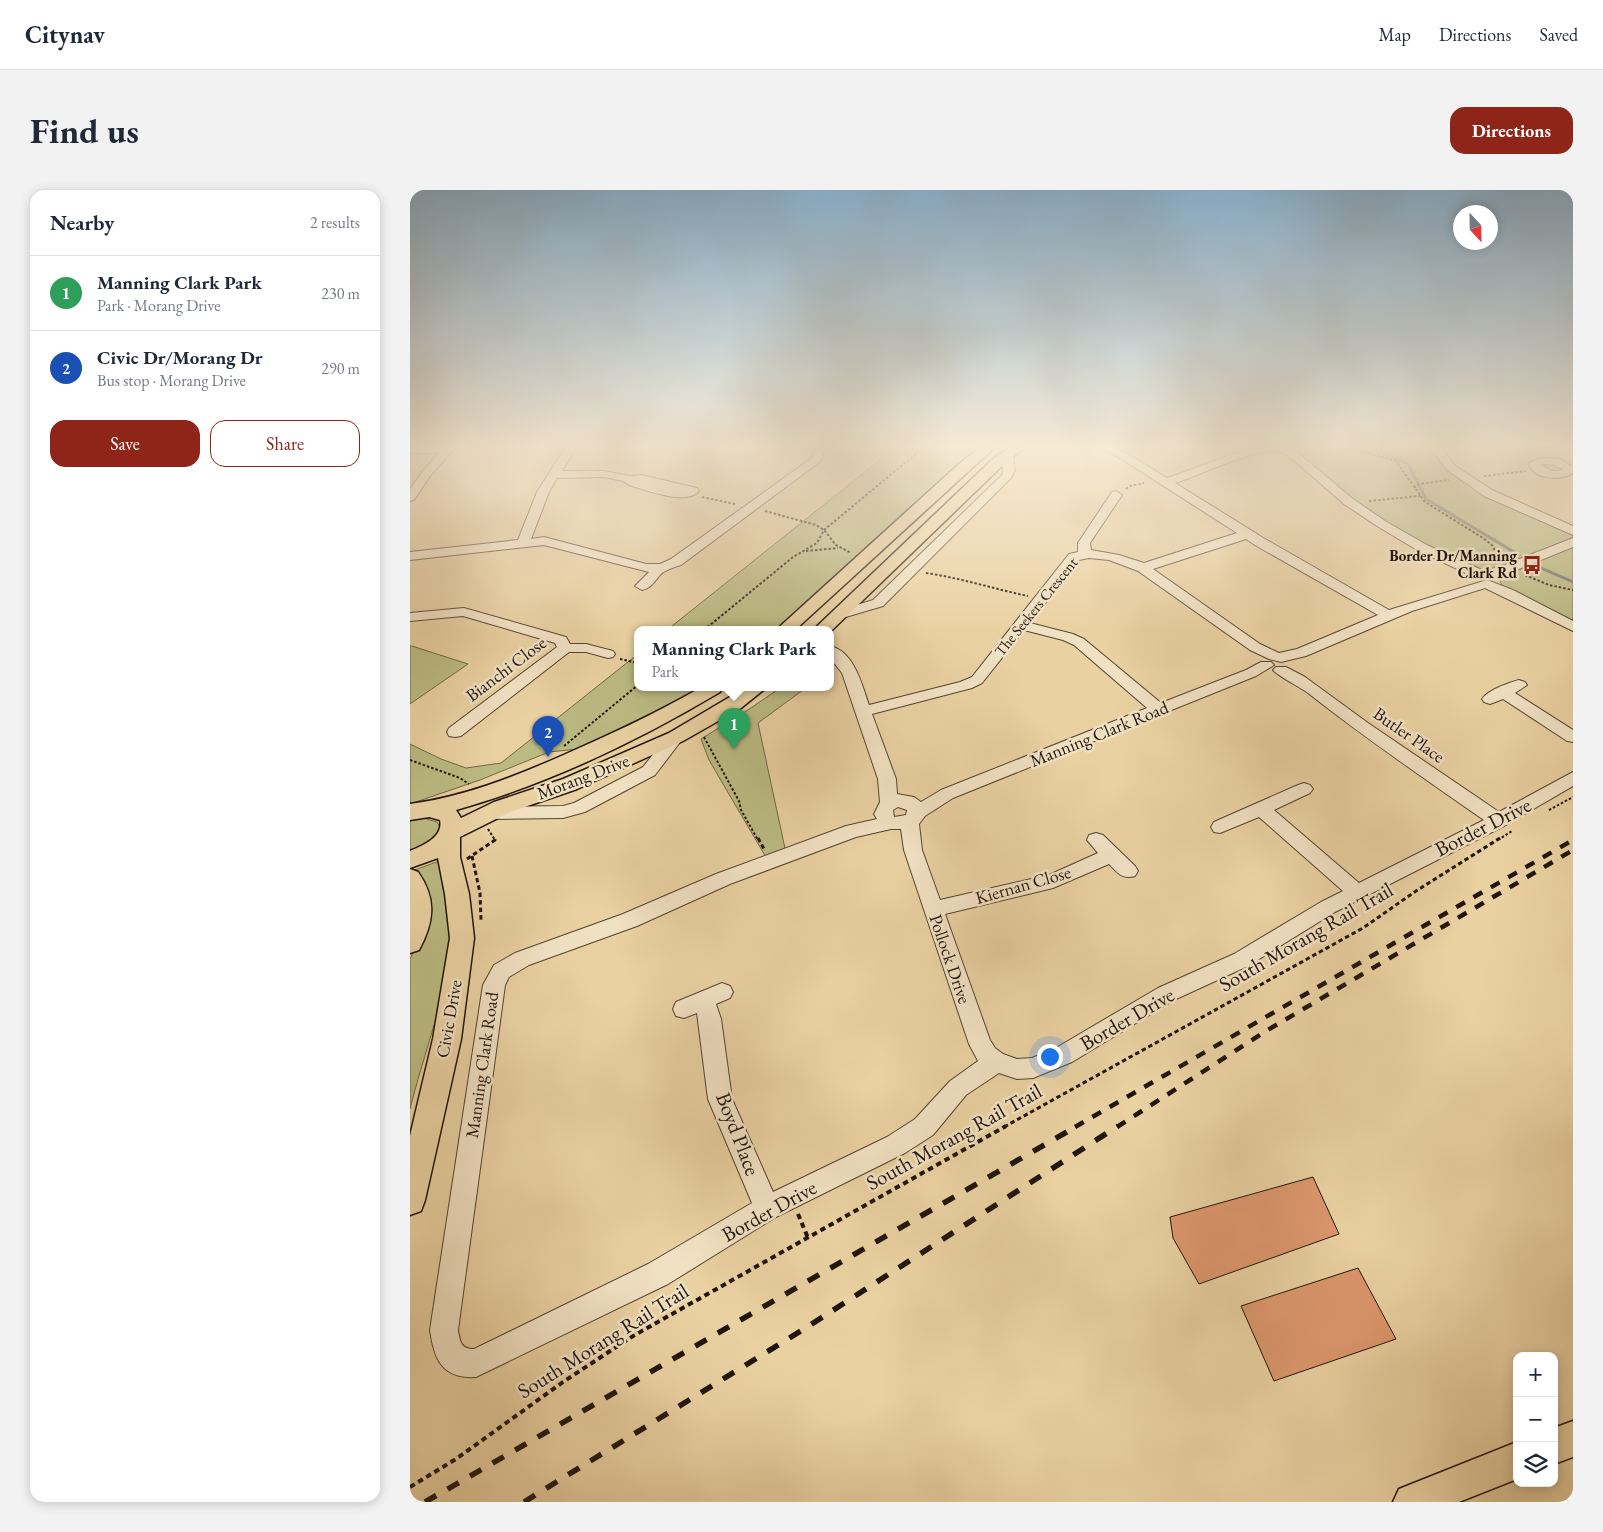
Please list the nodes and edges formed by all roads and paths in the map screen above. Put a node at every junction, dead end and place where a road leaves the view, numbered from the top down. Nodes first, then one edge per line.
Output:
1 (536, 509) edge
2 (748, 509) edge
3 (849, 509) edge
4 (918, 509) edge
5 (951, 509) edge
6 (1105, 509) edge
7 (1208, 509) edge
8 (1360, 509) edge
9 (1437, 509) edge
10 (1525, 509) edge
11 (1569, 530) edge
12 (1247, 534) junction
13 (523, 542) junction
14 (1570, 544) edge
15 (839, 548) dead end
16 (805, 551) junction
17 (1086, 554) junction
18 (410, 556) edge
19 (1503, 566) junction
20 (658, 568) junction
21 (1143, 568) junction
22 (1520, 574) dead end
23 (1482, 580) junction
24 (642, 586) dead end
25 (1573, 590) edge
26 (1355, 598) joint
27 (410, 617) edge
28 (1386, 617) junction
29 (1021, 625) junction
30 (709, 626) edge
31 (790, 626) edge
32 (826, 626) edge
33 (1573, 626) edge
34 (566, 648) junction
35 (834, 654) edge
36 (609, 655) joint
37 (634, 662) edge
38 (1277, 663) junction
39 (1251, 673) joint
40 (1519, 685) dead end
41 (634, 688) edge
42 (708, 691) edge
43 (754, 691) edge
44 (1159, 710) junction
45 (864, 711) junction
46 (448, 731) dead end
47 (703, 736) dead end
48 (1573, 737) edge
49 (562, 748) dead end
50 (410, 760) edge
51 (1573, 778) edge
52 (472, 787) dead end
53 (1304, 788) dead end
54 (1573, 797) edge
55 (1270, 804) junction
56 (433, 809) junction
57 (1549, 810) dead end
58 (410, 812) edge
59 (900, 813) junction
60 (1498, 821) junction
61 (1220, 827) dead end
62 (1517, 829) dead end
63 (450, 834) junction
64 (1096, 840) dead end
65 (1111, 855) junction
66 (410, 860) edge
67 (771, 862) junction
68 (1128, 871) dead end
69 (410, 878) edge
70 (1357, 892) junction
71 (933, 909) junction
72 (410, 943) edge
73 (703, 1001) dead end
74 (996, 1062) junction
75 (410, 1200) edge
76 (767, 1208) junction
77 (452, 1356) joint
78 (1573, 1438) edge
79 (1558, 1444) edge
80 (1513, 1462) edge
81 (410, 1487) edge
82 (1412, 1502) edge

1 - 13 street
2 - 20 street
3 - 16 path
4 - 31 main road
5 - 32 main road
6 - 17 street
7 - 12 street
8 - 23 street
9 - 19 path
10 - 11 street
12 - 21 street
12 - 26 street
13 - 18 street
13 - 20 street
14 - 19 street, Manning Clark Road
15 - 16 path
16 - 30 path
17 - 21 street, The Seekers Crescent
17 - 29 street, The Seekers Crescent
19 - 23 street, Manning Clark Road
20 - 24 street
21 - 38 street, The Seekers Crescent
22 - 25 path
23 - 28 street, Manning Clark Road
23 - 33 street
26 - 28 street
27 - 34 street
28 - 38 street, Manning Clark Road
29 - 44 street
29 - 45 street, The Seekers Crescent
34 - 36 street
34 - 46 street, Bianchi Close
35 - 45 street, Pollock Drive
36 - 37 path
38 - 39 street, Manning Clark Road
38 - 60 street, Butler Place
39 - 44 street, Manning Clark Road
40 - 48 street
41 - 49 path
42 - 56 main road, Morang Drive
43 - 63 main road, Morang Drive
44 - 59 street, Manning Clark Road
45 - 59 street, Pollock Drive
47 - 67 path
50 - 52 path
51 - 60 street, Border Drive
53 - 55 street
54 - 57 path
55 - 61 street
55 - 70 street
56 - 58 main road, Morang Drive
56 - 63 main road
59 - 67 street, Manning Clark Road
59 - 71 street, Pollock Drive
60 - 70 street, Border Drive
62 - 81 path, South Morang Rail Trail
63 - 66 main road, Morang Drive
63 - 75 main road, Civic Drive
64 - 65 street
65 - 68 street
65 - 71 street, Kiernan Close
67 - 77 street, Manning Clark Road
69 - 72 main road
70 - 74 street, Border Drive
71 - 74 street, Pollock Drive
73 - 76 street, Boyd Place
74 - 76 street, Border Drive
76 - 77 street, Border Drive
78 - 79 main road
80 - 82 main road

